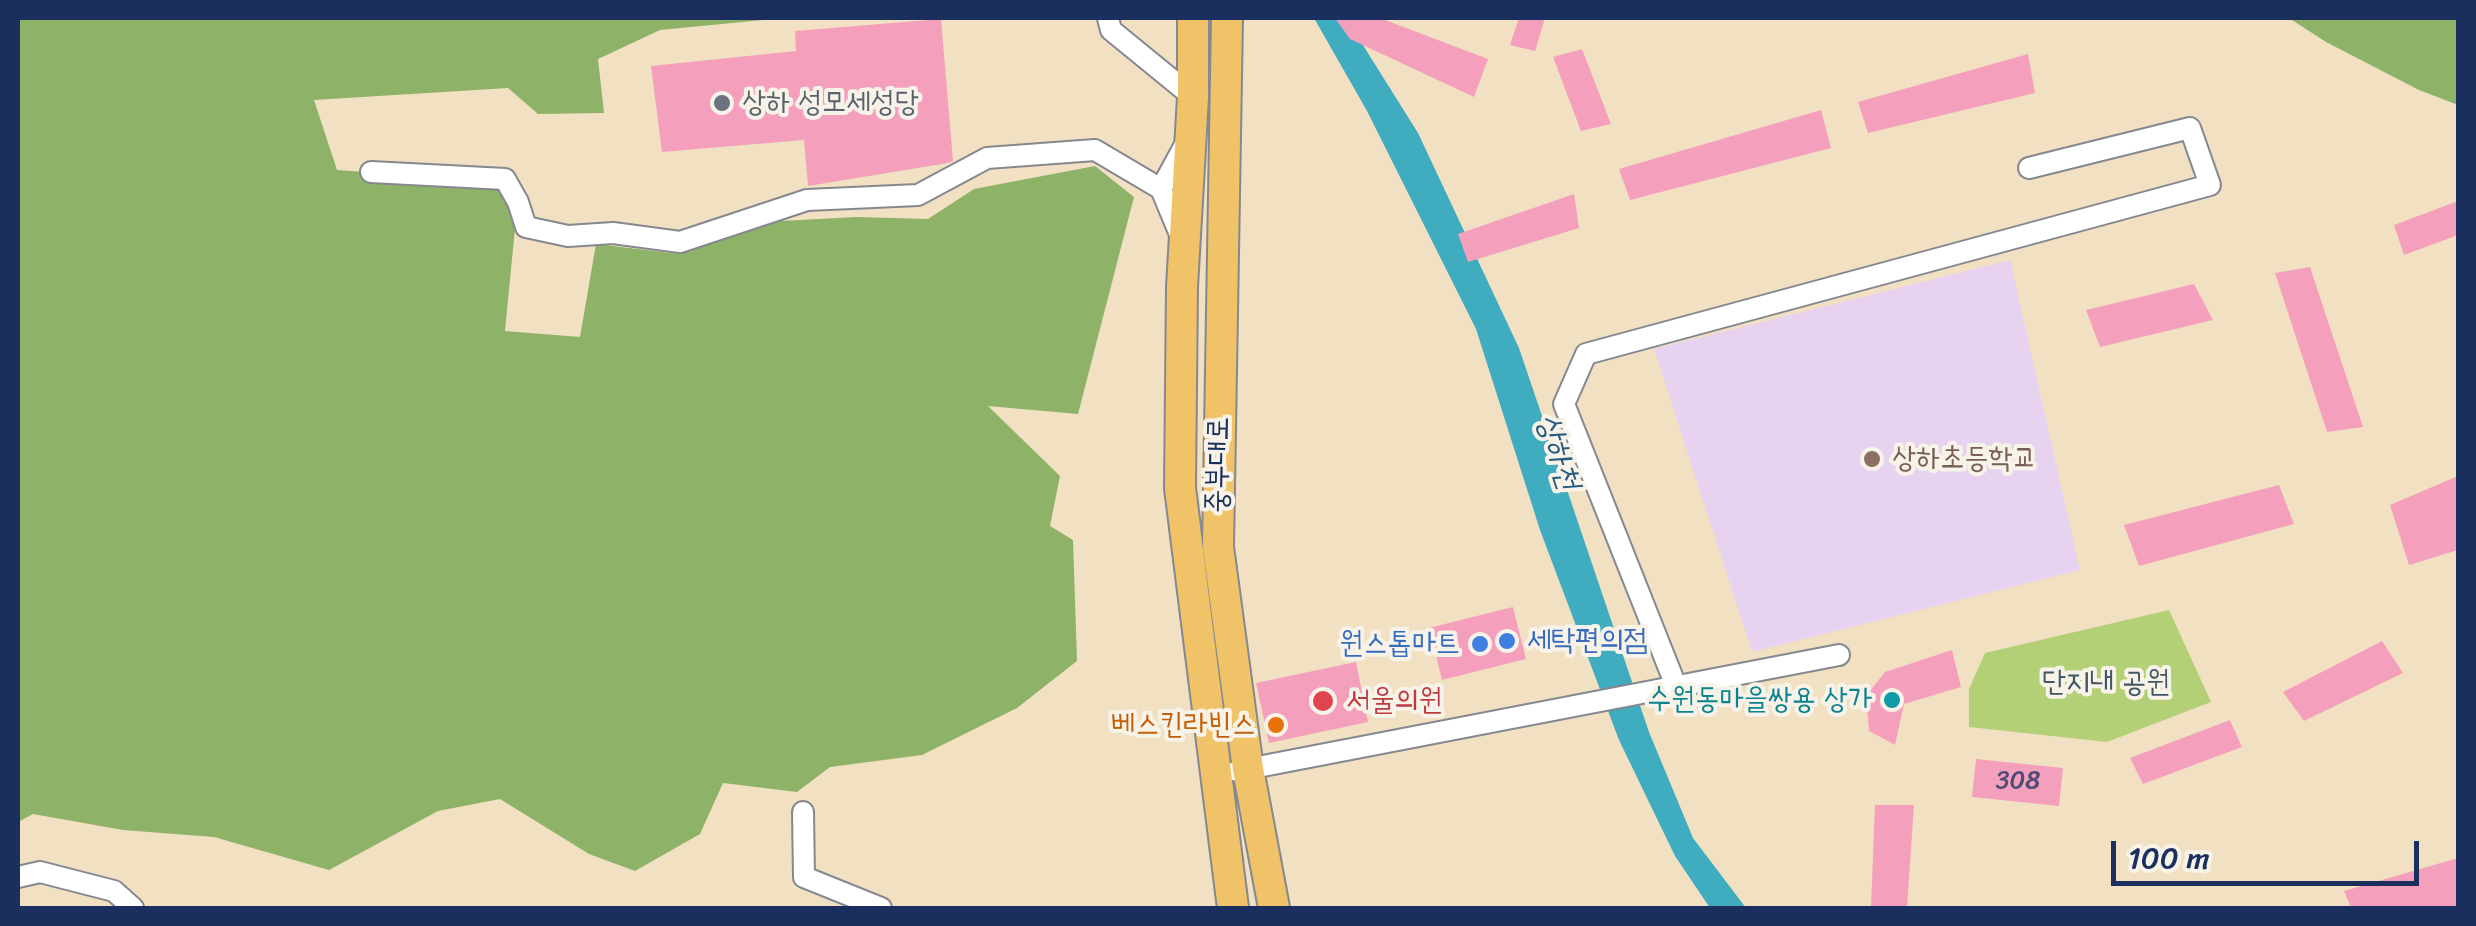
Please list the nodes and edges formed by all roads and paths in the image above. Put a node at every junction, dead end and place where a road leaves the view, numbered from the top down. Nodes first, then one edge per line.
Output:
1 (1108, 18) edge
2 (1192, 18) edge
3 (1227, 18) edge
4 (1193, 97) junction
5 (1190, 135) junction
6 (2029, 168) dead end
7 (371, 172) dead end
8 (1161, 189) junction
9 (1184, 247) junction
10 (1839, 655) dead end
11 (1676, 686) junction
12 (1248, 769) junction
13 (1215, 774) junction
14 (803, 812) dead end
15 (18, 877) edge
16 (132, 908) edge
17 (881, 908) edge
18 (1233, 908) edge
19 (1274, 908) edge

1 - 4 street
2 - 4 main road, 중부대로
3 - 12 main road, 중부대로
4 - 5 main road, 중부대로
5 - 8 street
5 - 9 main road, 중부대로
6 - 11 street
7 - 8 street
8 - 9 street
9 - 13 main road, 중부대로
10 - 11 street
11 - 12 street
12 - 13 street
12 - 19 main road, 중부대로
13 - 18 main road, 중부대로
14 - 17 street
15 - 16 street

